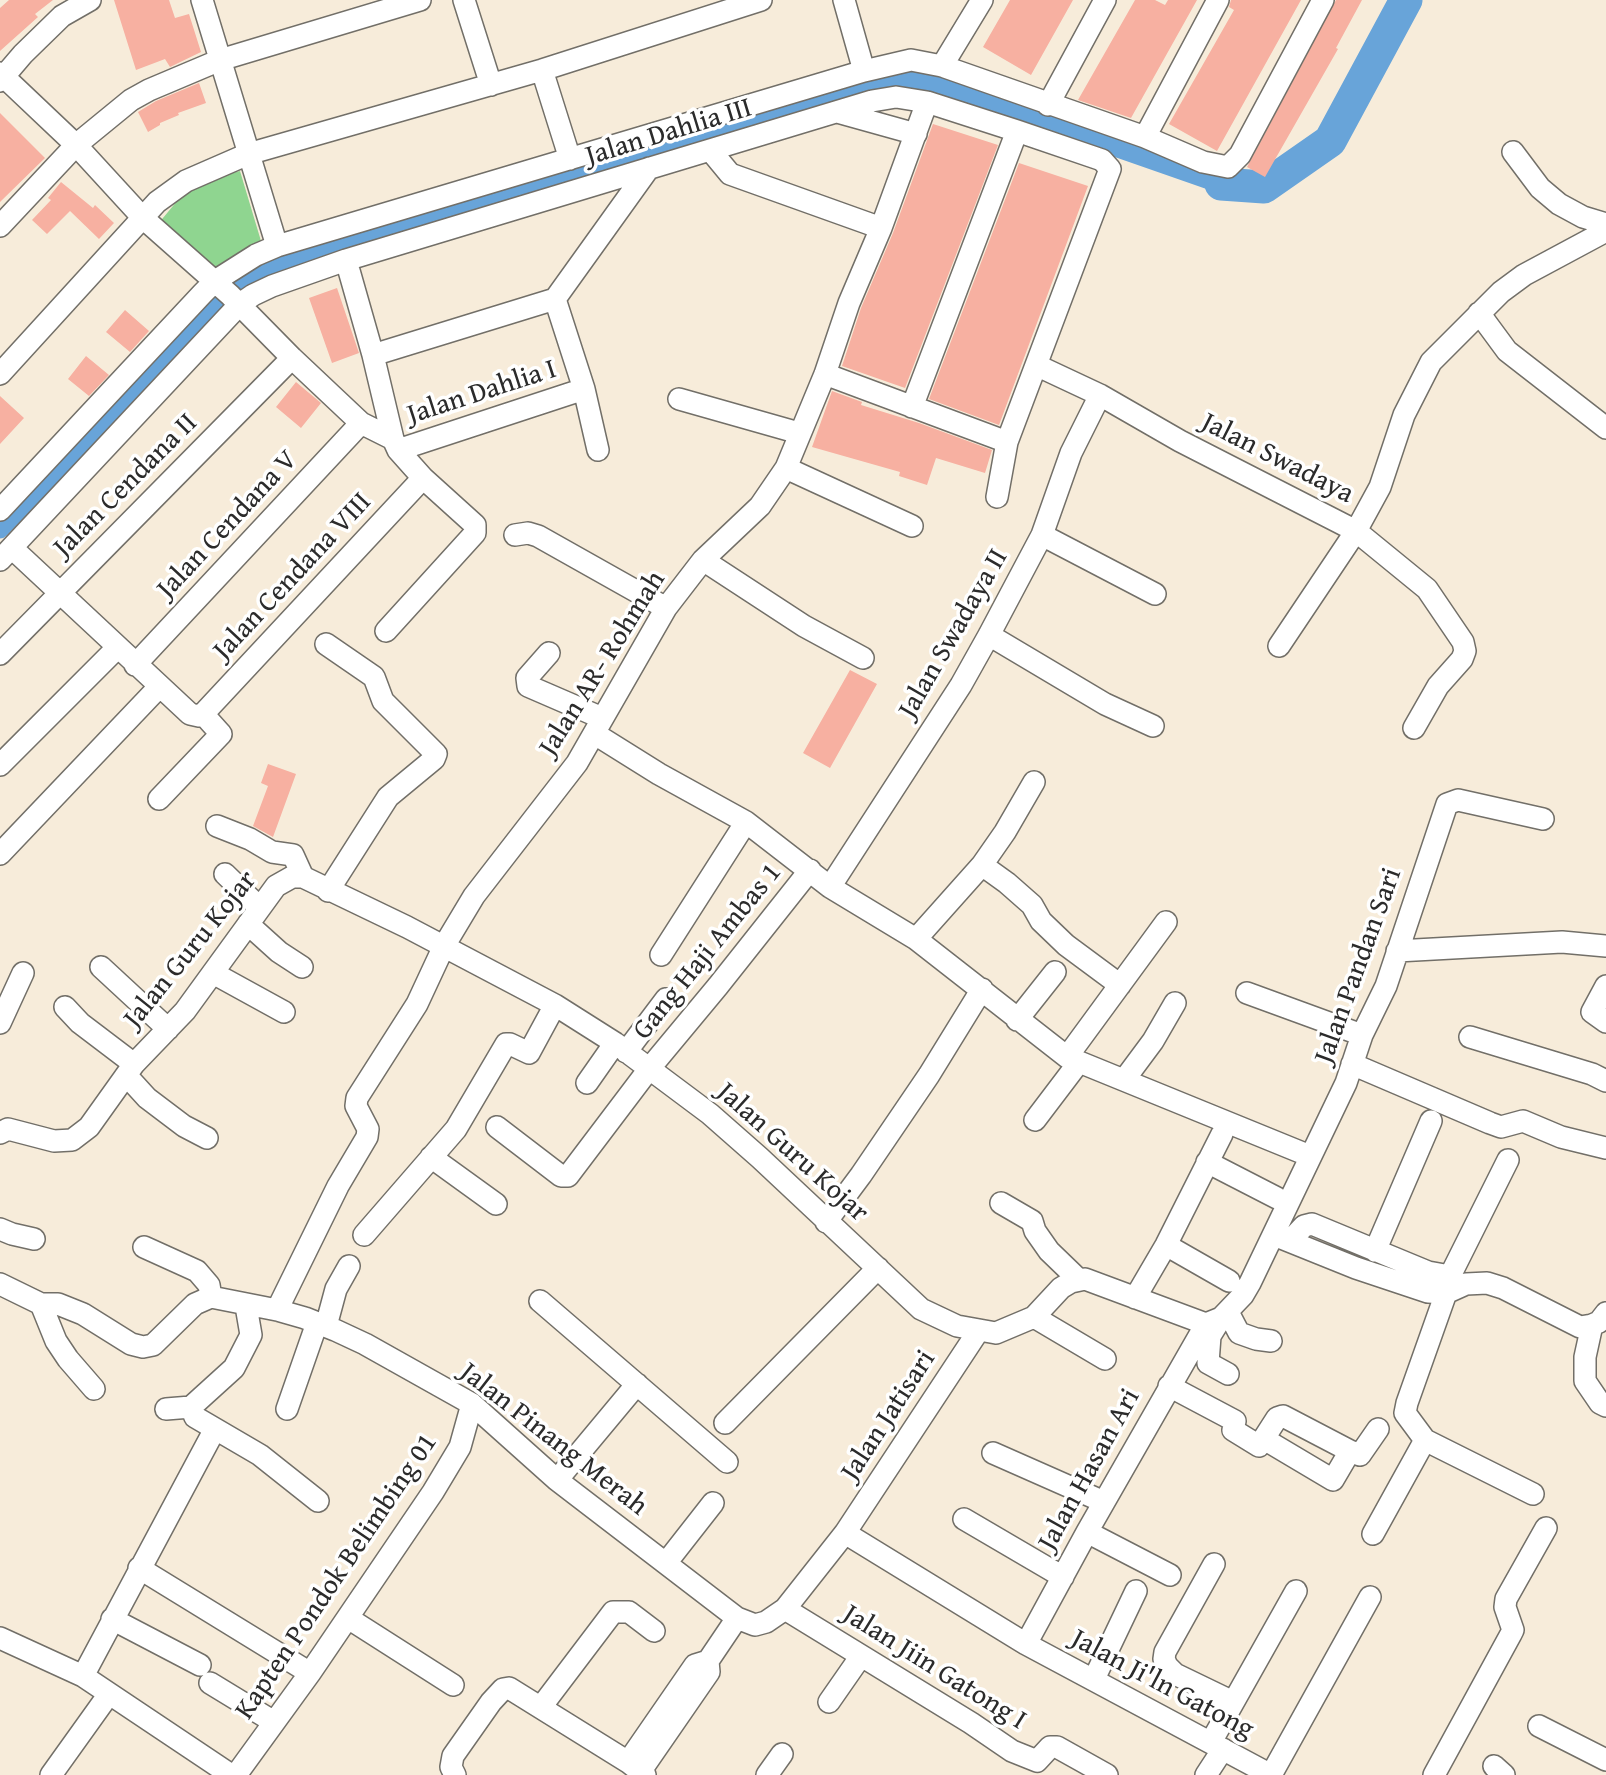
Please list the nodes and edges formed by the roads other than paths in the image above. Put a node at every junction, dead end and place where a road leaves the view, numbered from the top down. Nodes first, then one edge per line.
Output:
1 (90, 0) edge
2 (202, 0) edge
3 (420, 0) edge
4 (464, 0) edge
5 (761, 0) edge
6 (844, 0) edge
7 (982, 0) edge
8 (1105, 0) edge
9 (1218, 0) edge
10 (1323, 0) edge
11 (220, 60) junction
12 (942, 66) junction
13 (542, 70) junction
14 (864, 71) junction
15 (1, 77) edge
16 (491, 85) junction
17 (927, 102) junction
18 (1048, 105) junction
19 (837, 111) junction
20 (1017, 131) junction
21 (916, 134) junction
22 (1145, 137) junction
23 (76, 145) junction
24 (711, 151) junction
25 (1513, 152) dead end
26 (248, 154) junction
27 (570, 159) junction
28 (649, 168) junction
29 (143, 218) junction
30 (1606, 224) edge
31 (0, 226) edge
32 (881, 228) junction
33 (1606, 231) edge
34 (277, 246) junction
35 (346, 260) junction
36 (226, 291) junction
37 (555, 299) junction
38 (1479, 313) junction
39 (380, 353) junction
40 (292, 358) junction
41 (1036, 365) junction
42 (0, 374) edge
43 (825, 374) junction
44 (584, 389) junction
45 (1100, 395) junction
46 (679, 399) dead end
47 (912, 407) junction
48 (361, 423) junction
49 (803, 424) junction
50 (1606, 428) edge
51 (1007, 442) junction
52 (396, 445) junction
53 (598, 450) dead end
54 (786, 468) junction
55 (424, 478) junction
56 (997, 497) dead end
57 (0, 509) edge
58 (912, 526) dead end
59 (1356, 531) junction
60 (515, 535) dead end
61 (1042, 535) junction
62 (6, 554) edge
63 (702, 560) junction
64 (59, 594) junction
65 (1154, 594) dead end
66 (666, 608) junction
67 (386, 631) dead end
68 (989, 635) junction
69 (326, 644) dead end
70 (1279, 646) dead end
71 (117, 648) junction
72 (549, 653) dead end
73 (0, 654) edge
74 (863, 658) dead end
75 (135, 665) junction
76 (159, 687) junction
77 (203, 714) junction
78 (599, 726) junction
79 (1153, 726) dead end
80 (1414, 728) dead end
81 (0, 765) edge
82 (1034, 782) dead end
83 (159, 799) dead end
84 (1543, 819) dead end
85 (746, 822) junction
86 (217, 826) dead end
87 (0, 854) edge
88 (982, 865) junction
89 (810, 870) junction
90 (225, 874) dead end
91 (303, 877) junction
92 (830, 887) junction
93 (328, 891) junction
94 (254, 916) junction
95 (1166, 922) dead end
96 (916, 939) junction
97 (444, 946) junction
98 (1606, 946) edge
99 (1397, 951) junction
100 (661, 955) dead end
101 (101, 967) dead end
102 (302, 967) dead end
103 (23, 972) dead end
104 (1055, 972) dead end
105 (214, 973) junction
106 (1120, 985) junction
107 (1606, 986) edge
108 (982, 989) junction
109 (1247, 993) dead end
110 (666, 999) dead end
111 (1175, 1003) dead end
112 (555, 1005) junction
113 (65, 1007) dead end
114 (284, 1012) dead end
115 (1017, 1020) junction
116 (1606, 1022) edge
117 (0, 1023) edge
118 (168, 1029) junction
119 (1362, 1035) junction
120 (1470, 1037) dead end
121 (621, 1047) junction
122 (1073, 1059) junction
123 (1352, 1064) junction
124 (649, 1069) junction
125 (130, 1070) junction
126 (1124, 1080) junction
127 (1606, 1081) edge
128 (587, 1083) dead end
129 (1035, 1120) dead end
130 (1431, 1121) dead end
131 (497, 1127) dead end
132 (3, 1128) edge
133 (1222, 1134) dead end
134 (208, 1138) dead end
135 (1606, 1149) edge
136 (1310, 1156) junction
137 (432, 1157) junction
138 (1508, 1160) dead end
139 (1207, 1162) junction
140 (1277, 1198) dead end
141 (1001, 1203) dead end
142 (496, 1204) dead end
143 (826, 1222) junction
144 (0, 1229) edge
145 (364, 1235) dead end
146 (1282, 1238) junction
147 (34, 1239) dead end
148 (1166, 1245) junction
149 (144, 1247) dead end
150 (1376, 1251) junction
151 (349, 1266) dead end
152 (878, 1268) junction
153 (1078, 1279) junction
154 (1228, 1281) dead end
155 (0, 1284) edge
156 (1448, 1285) junction
157 (211, 1297) junction
158 (1135, 1298) junction
159 (540, 1301) dead end
160 (41, 1304) junction
161 (246, 1306) junction
162 (277, 1310) junction
163 (1034, 1317) junction
164 (1218, 1318) junction
165 (1599, 1319) edge
166 (322, 1324) junction
167 (979, 1330) junction
168 (1271, 1341) dead end
169 (1105, 1359) dead end
170 (1228, 1374) dead end
171 (636, 1384) junction
172 (1169, 1386) junction
173 (94, 1389) dead end
174 (472, 1404) junction
175 (1606, 1406) edge
176 (191, 1407) junction
177 (166, 1409) dead end
178 (286, 1409) dead end
179 (725, 1423) dead end
180 (215, 1429) junction
181 (1378, 1429) dead end
182 (1425, 1440) junction
183 (1258, 1449) junction
184 (1350, 1451) junction
185 (993, 1453) dead end
186 (727, 1462) dead end
187 (556, 1480) junction
188 (1533, 1494) dead end
189 (318, 1501) dead end
190 (1104, 1502) junction
191 (713, 1503) dead end
192 (964, 1519) dead end
193 (1546, 1528) dead end
194 (1087, 1532) junction
195 (845, 1533) junction
196 (1373, 1534) dead end
197 (666, 1563) junction
198 (1214, 1563) dead end
199 (139, 1568) junction
200 (1170, 1575) dead end
201 (1063, 1577) junction
202 (1136, 1591) dead end
203 (1296, 1591) dead end
204 (1370, 1597) dead end
205 (785, 1609) junction
206 (348, 1618) junction
207 (737, 1618) junction
208 (112, 1619) junction
209 (654, 1631) dead end
210 (0, 1638) edge
211 (1026, 1644) junction
212 (861, 1656) junction
213 (310, 1673) junction
214 (83, 1676) junction
215 (1094, 1679) junction
216 (453, 1685) dead end
217 (109, 1693) junction
218 (829, 1702) dead end
219 (1233, 1702) junction
220 (541, 1707) junction
221 (274, 1722) junction
222 (1539, 1726) dead end
223 (1217, 1745) junction
224 (782, 1754) dead end
225 (1606, 1760) edge
226 (638, 1769) edge
227 (218, 1771) edge
228 (51, 1775) edge
229 (236, 1775) edge
230 (455, 1775) edge
231 (767, 1775) edge
232 (1107, 1775) edge
233 (1206, 1775) edge
234 (1271, 1775) edge
235 (1434, 1775) edge

1 - 15 street
2 - 11 street
3 - 11 street
4 - 16 street
5 - 13 street
6 - 14 street
7 - 12 street
8 - 18 street
9 - 22 street
10 - 22 street
11 - 23 street
11 - 26 street
12 - 14 street
12 - 18 street
13 - 16 street
13 - 27 street
14 - 27 street
15 - 23 street
16 - 26 street
17 - 19 street, Jalan Dahlia III
17 - 20 street, Jalan Dahlia III
17 - 21 street, Jalan AR- Rohmah
18 - 22 street
19 - 21 street
19 - 24 street, Jalan Dahlia III
20 - 41 street, Jalan Dahlia III
20 - 47 street
21 - 32 street, Jalan AR- Rohmah
23 - 29 street
23 - 31 street
24 - 28 street, Jalan Dahlia III
24 - 32 street
25 - 30 street
26 - 29 street
26 - 34 street
27 - 34 street
28 - 35 street, Jalan Dahlia III
28 - 37 street
29 - 36 street
29 - 42 street
32 - 43 street, Jalan AR- Rohmah
33 - 38 street, Jalan Swadaya
34 - 36 street
35 - 36 street, Jalan Dahlia III
35 - 39 street
36 - 40 street
36 - 57 street
36 - 62 street
37 - 39 street
37 - 44 street
38 - 50 street
38 - 59 street, Jalan Swadaya
39 - 52 street
40 - 48 street
40 - 64 street, Jalan Cendana II
41 - 45 street, Jalan Swadaya
41 - 51 street
43 - 47 street
43 - 49 street, Jalan AR- Rohmah
44 - 52 street, Jalan Dahlia I
44 - 53 street
45 - 59 street, Jalan Swadaya
45 - 61 street, Jalan Swadaya II
46 - 49 street
47 - 51 street
48 - 52 street
48 - 75 street, Jalan Cendana V
49 - 54 street, Jalan AR- Rohmah
51 - 56 street
52 - 55 street
54 - 58 street
54 - 63 street, Jalan AR- Rohmah
55 - 67 street
55 - 77 street, Jalan Cendana VIII
59 - 70 street
59 - 80 street
60 - 66 street
61 - 65 street
61 - 68 street, Jalan Swadaya II
62 - 64 street
63 - 66 street, Jalan AR- Rohmah
63 - 74 street
64 - 71 street
64 - 73 street, Jalan Cendana II
66 - 78 street, Jalan AR- Rohmah
68 - 79 street
68 - 92 street, Jalan Swadaya II
69 - 93 street
71 - 75 street
71 - 81 street
72 - 78 street
75 - 76 street
76 - 77 street
76 - 87 street
77 - 83 street
78 - 85 street
78 - 97 street, Jalan AR- Rohmah
82 - 88 street
84 - 99 street, Jalan Pandan Sari
85 - 89 street
85 - 100 street
86 - 91 street
88 - 96 street
88 - 106 street
89 - 92 street
89 - 124 street, Gang Haji Ambas 1
90 - 94 street
91 - 93 street, Jalan Guru Kojar
91 - 94 street, Jalan Guru Kojar
92 - 96 street
93 - 97 street, Jalan Guru Kojar
94 - 102 street
94 - 105 street, Jalan Guru Kojar
95 - 106 street
96 - 108 street
97 - 112 street, Jalan Guru Kojar
97 - 162 street, Jalan AR- Rohmah
98 - 99 street
99 - 119 street, Jalan Pandan Sari
101 - 118 street
103 - 117 street
104 - 115 street
105 - 114 street
105 - 118 street, Jalan Guru Kojar
106 - 122 street
107 - 116 street
108 - 115 street
108 - 143 street
109 - 119 street
110 - 121 street
111 - 126 street
112 - 121 street, Jalan Guru Kojar
112 - 137 street
113 - 125 street
115 - 122 street
118 - 125 street, Jalan Guru Kojar
119 - 123 street, Jalan Pandan Sari
120 - 127 street
121 - 124 street, Jalan Guru Kojar
121 - 128 street
122 - 126 street
122 - 129 street
123 - 135 street
123 - 136 street, Jalan Pandan Sari
124 - 131 street, Gang Haji Ambas 1
124 - 143 street, Jalan Guru Kojar
125 - 132 street, Jalan Guru Kojar
125 - 134 street
126 - 136 street
130 - 150 street
133 - 139 street
136 - 146 street, Jalan Pandan Sari
137 - 142 street
137 - 145 street
138 - 156 street
139 - 140 street
139 - 148 street
141 - 153 street
143 - 152 street, Jalan Guru Kojar
144 - 147 street
146 - 150 street
146 - 156 street
146 - 164 street
148 - 154 street
148 - 158 street
149 - 157 street
150 - 156 street
151 - 166 street
152 - 167 street, Jalan Guru Kojar
152 - 179 street
153 - 158 street
153 - 163 street, Jalan Guru Kojar
155 - 160 street
156 - 165 street
156 - 182 street
157 - 160 street
157 - 161 street, Jalan Pinang Merah
158 - 164 street
159 - 171 street
160 - 173 street
161 - 162 street, Jalan Pinang Merah
161 - 176 street
162 - 166 street, Jalan Pinang Merah
163 - 167 street, Jalan Guru Kojar
163 - 169 street
164 - 168 street
164 - 170 street
164 - 172 street, Jalan Hasan Ari
165 - 175 street
166 - 174 street, Jalan Pinang Merah
166 - 178 street
167 - 195 street, Jalan Jatisari
171 - 186 street
171 - 187 street
172 - 183 street
172 - 190 street, Jalan Hasan Ari
174 - 187 street, Jalan Pinang Merah
174 - 206 street, Kapten Pondok Belimbing 01
176 - 177 street
176 - 180 street
180 - 189 street
180 - 199 street
181 - 184 street
182 - 188 street
182 - 196 street
183 - 184 street
183 - 184 street
185 - 190 street
187 - 197 street, Jalan Pinang Merah
190 - 194 street, Jalan Hasan Ari
191 - 197 street
192 - 201 street
193 - 235 street
194 - 200 street
194 - 201 street, Jalan Hasan Ari
195 - 205 street
195 - 211 street, Jalan Ji'ln Gatong
197 - 207 street, Jalan Pinang Merah
198 - 219 street
199 - 208 street
199 - 213 street
201 - 211 street, Jalan Hasan Ari
202 - 215 street
203 - 219 street
204 - 234 street
205 - 207 street
205 - 212 street, Jalan Jiin Gatong I
206 - 213 street, Kapten Pondok Belimbing 01
206 - 216 street
207 - 226 street
208 - 214 street
208 - 221 street
209 - 220 street
210 - 214 street
211 - 215 street, Jalan Ji'ln Gatong
212 - 218 street
212 - 232 street, Jalan Jiin Gatong I
213 - 221 street, Kapten Pondok Belimbing 01
214 - 217 street
215 - 223 street, Jalan Ji'ln Gatong
217 - 227 street
217 - 228 street
219 - 223 street
220 - 226 street
220 - 230 street
221 - 229 street, Kapten Pondok Belimbing 01
222 - 225 street
223 - 233 street
223 - 234 street, Jalan Ji'ln Gatong
224 - 231 street

